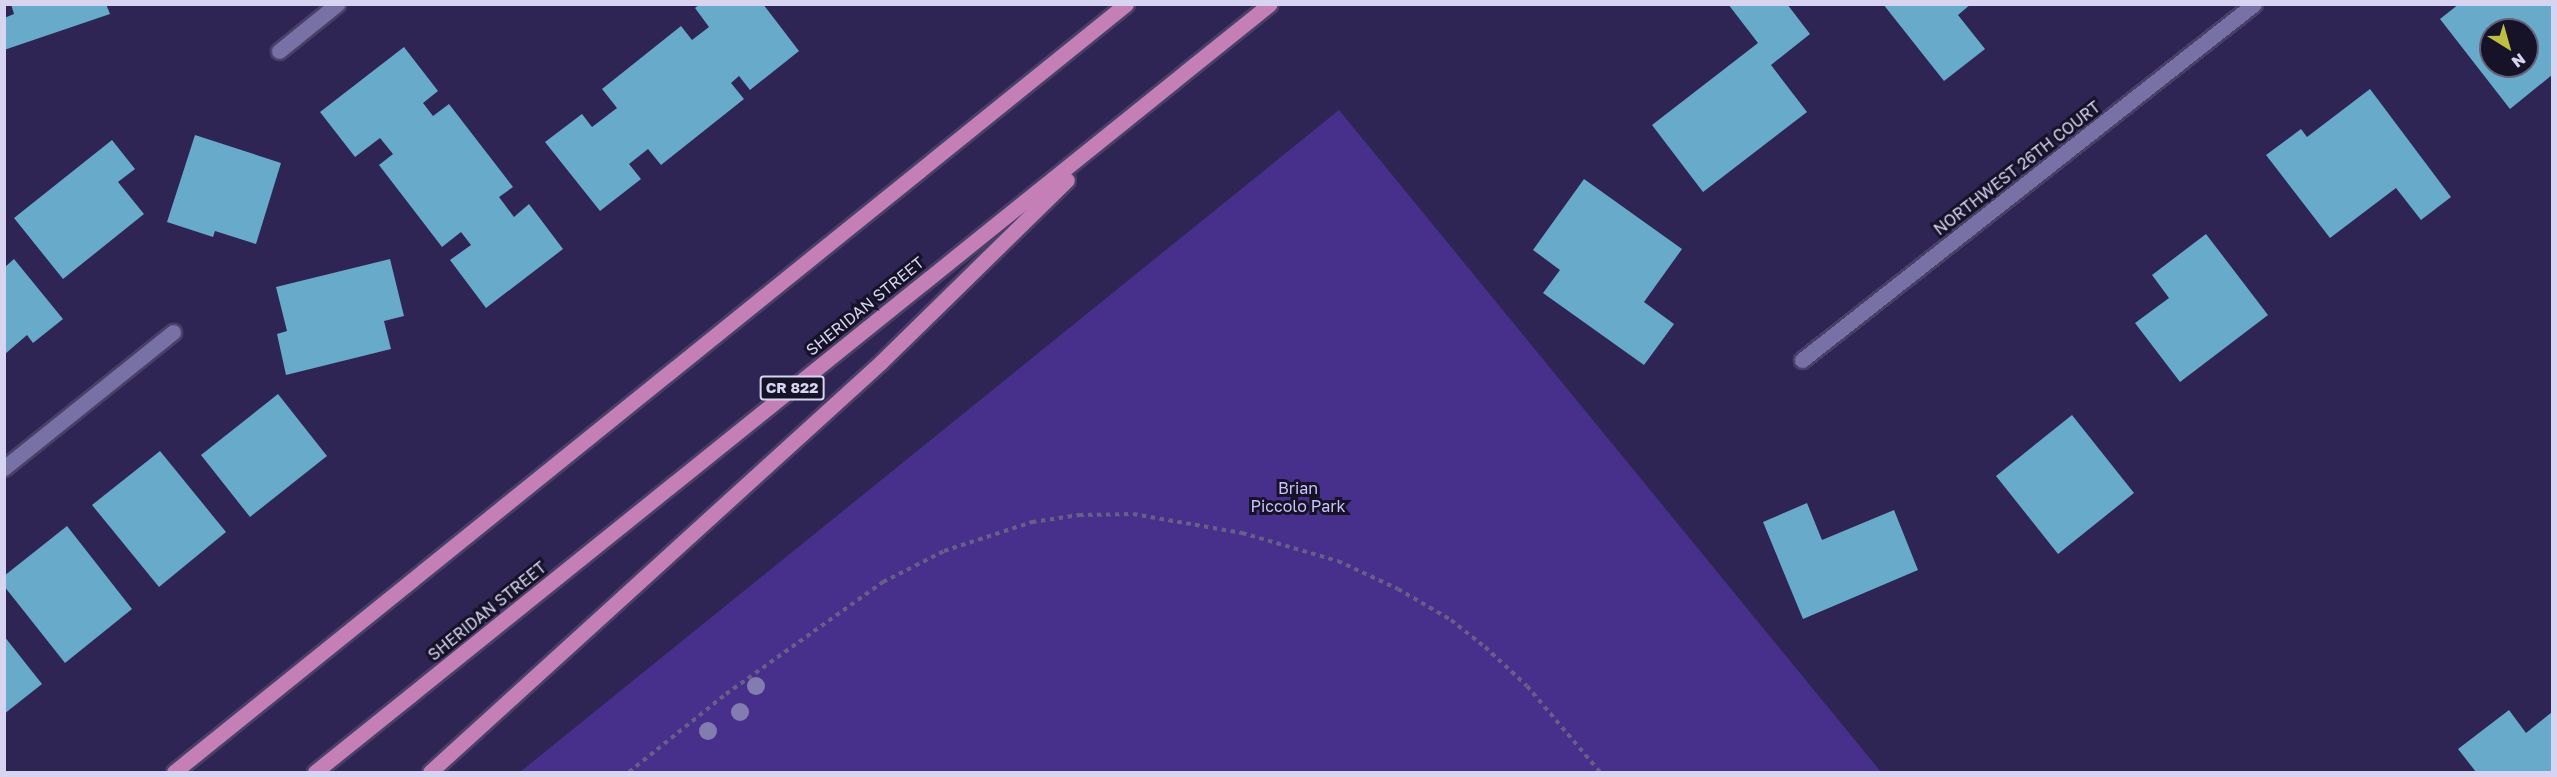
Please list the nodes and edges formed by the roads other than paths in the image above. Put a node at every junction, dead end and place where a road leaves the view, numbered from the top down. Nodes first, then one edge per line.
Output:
1 (337, 4) edge
2 (1126, 4) edge
3 (1270, 4) edge
4 (2254, 4) edge
5 (279, 51) dead end
6 (1120, 127) junction
7 (173, 332) dead end
8 (1802, 360) dead end
9 (4, 468) edge
10 (174, 772) edge
11 (315, 772) edge
12 (430, 772) edge

1 - 5 street
2 - 10 main road
3 - 6 main road, SHERIDAN STREET / CR 822
4 - 8 street, NORTHWEST 26TH COURT
6 - 11 main road, SHERIDAN STREET / CR 822
6 - 12 main road
7 - 9 street

